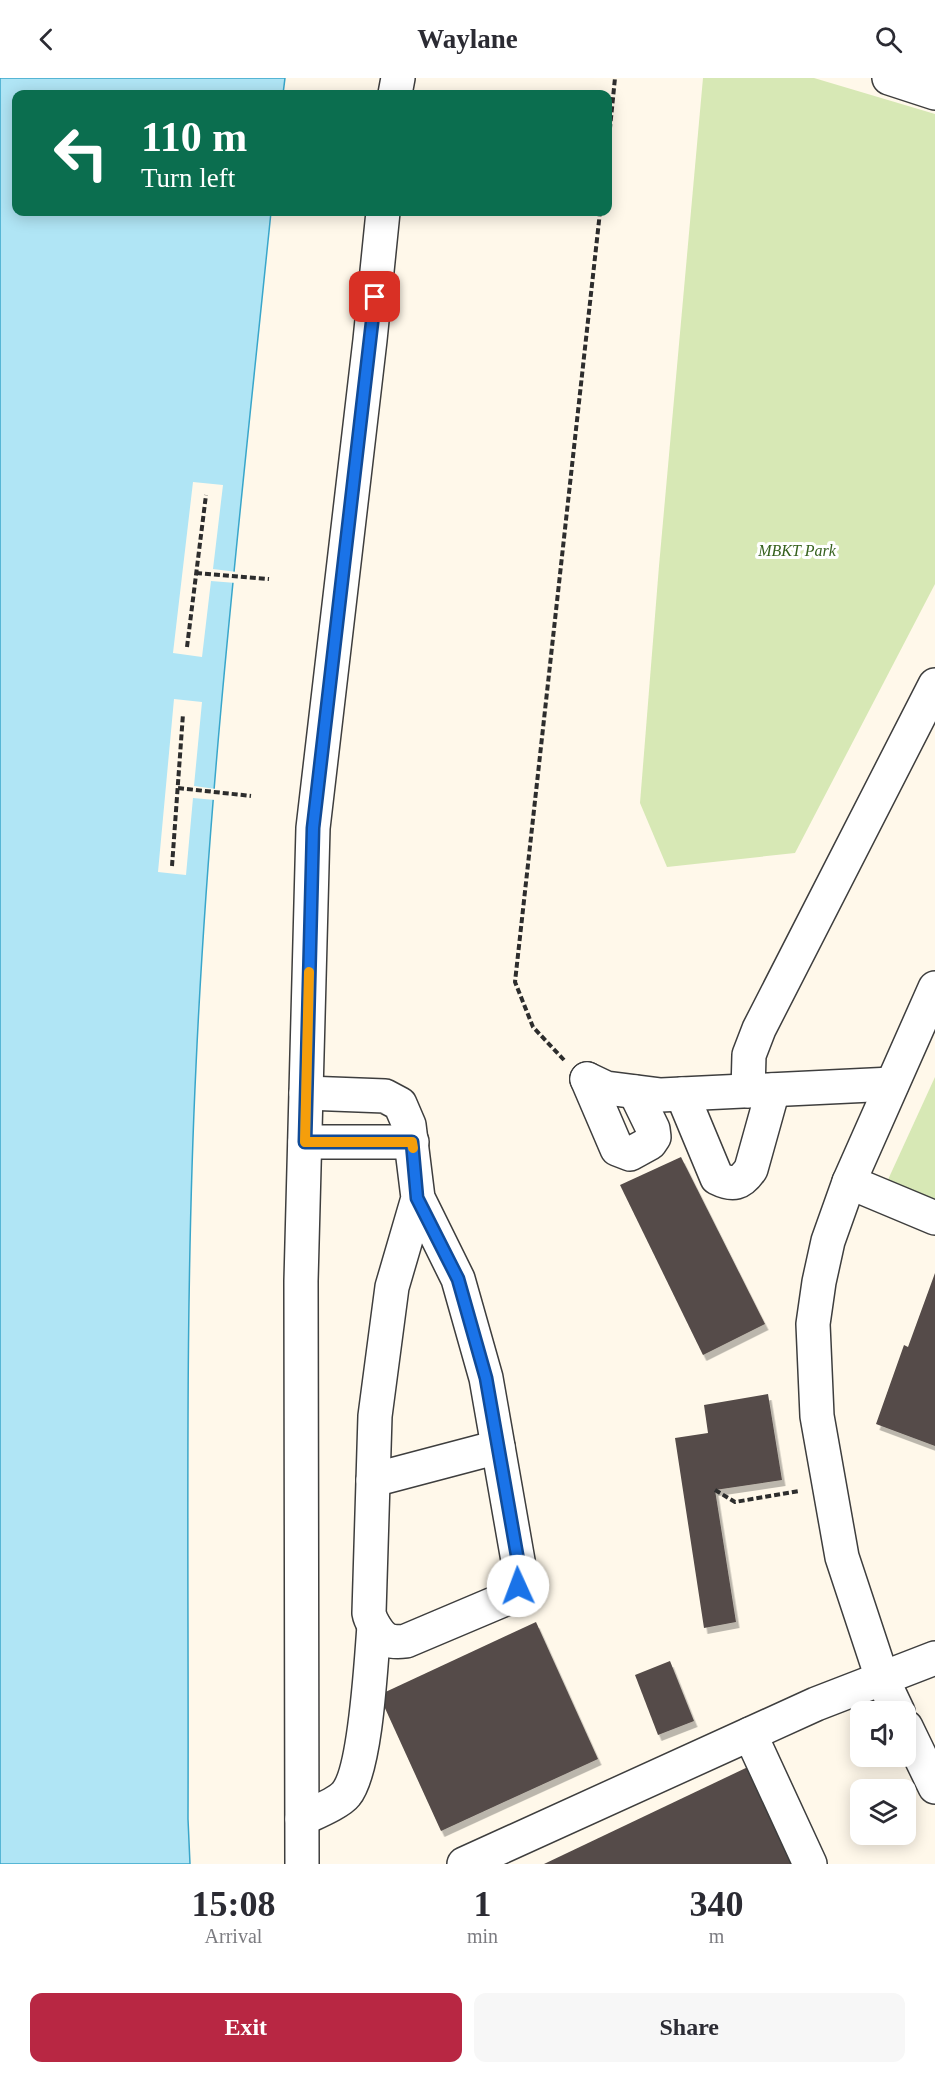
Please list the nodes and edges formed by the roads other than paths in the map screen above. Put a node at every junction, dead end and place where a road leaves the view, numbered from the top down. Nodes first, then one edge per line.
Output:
1 (889, 78) edge
2 (935, 93) edge
3 (383, 216) edge
4 (935, 685) edge
5 (935, 988) edge
6 (892, 1084) junction
7 (760, 1090) junction
8 (635, 1092) junction
9 (306, 1094) junction
10 (682, 1094) junction
11 (305, 1142) junction
12 (412, 1142) junction
13 (849, 1182) junction
14 (417, 1198) junction
15 (935, 1218) edge
16 (498, 1446) junction
17 (373, 1480) junction
18 (375, 1626) junction
19 (935, 1658) edge
20 (882, 1678) junction
21 (893, 1701) edge
22 (750, 1734) junction
23 (916, 1748) edge
24 (935, 1788) edge
25 (302, 1819) junction
26 (303, 1864) edge
27 (464, 1864) edge
28 (810, 1864) edge

1 - 2 street
3 - 9 street
4 - 7 street
5 - 6 street
6 - 7 street
6 - 13 street
7 - 10 street
7 - 10 street
8 - 8 street
8 - 10 street
9 - 11 street
9 - 12 street
11 - 12 street
11 - 25 street
12 - 14 street
13 - 15 street
13 - 20 street
14 - 16 street
14 - 17 street
16 - 17 street
16 - 18 street
17 - 18 street
18 - 25 street
19 - 20 street
20 - 21 street
20 - 22 street
22 - 27 street
22 - 28 street
23 - 24 street
25 - 26 street

